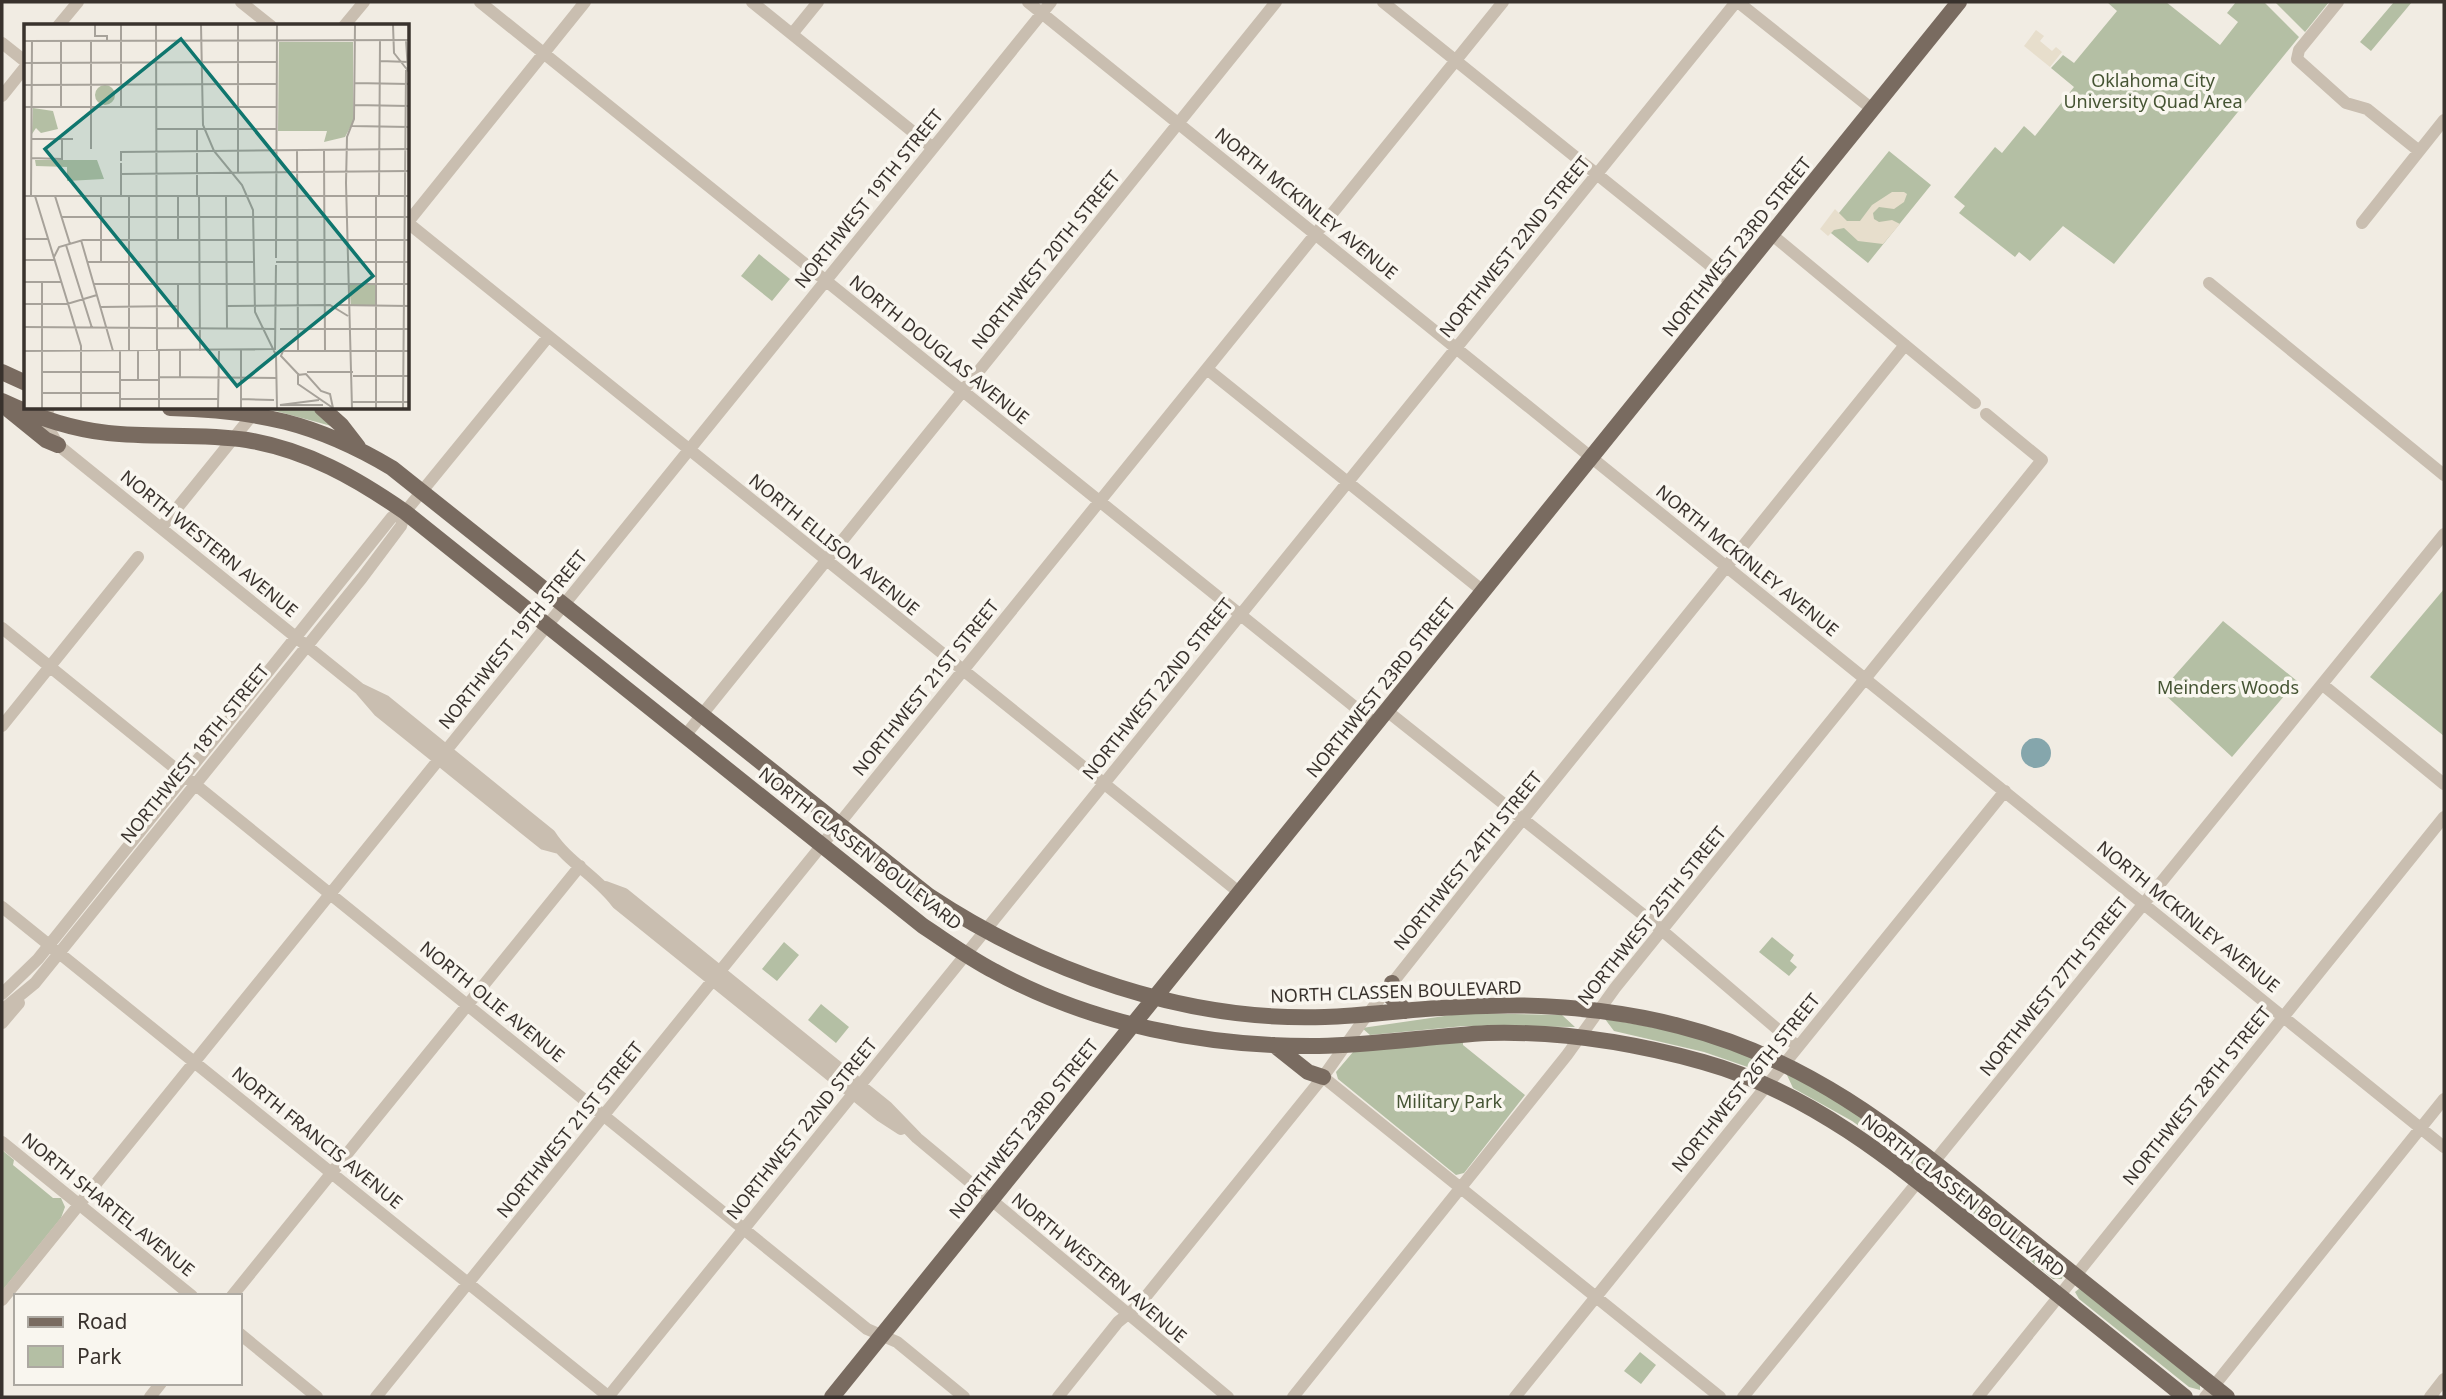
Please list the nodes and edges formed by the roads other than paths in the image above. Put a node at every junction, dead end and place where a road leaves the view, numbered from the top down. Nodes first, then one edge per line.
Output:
1 (78, 2) edge
2 (241, 2) edge
3 (364, 2) edge
4 (480, 2) edge
5 (585, 2) edge
6 (752, 2) edge
7 (818, 2) edge
8 (1028, 2) edge
9 (1051, 2) edge
10 (1276, 2) edge
11 (1383, 2) edge
12 (1503, 2) edge
13 (1737, 2) edge
14 (1959, 2) edge
15 (2338, 2) edge
16 (1042, 13) junction
17 (60, 24) edge
18 (268, 24) edge
19 (346, 24) edge
20 (792, 34) junction
21 (2, 43) edge
22 (544, 53) junction
23 (1456, 61) junction
24 (24, 62) edge
25 (24, 67) edge
26 (2, 96) edge
27 (1872, 109) junction
28 (2444, 120) edge
29 (1179, 123) junction
30 (933, 148) junction
31 (2419, 152) junction
32 (1597, 174) junction
33 (410, 220) edge
34 (2362, 223) dead end
35 (410, 224) edge
36 (1316, 234) junction
37 (1772, 234) junction
38 (825, 281) junction
39 (1732, 283) junction
40 (2209, 283) dead end
41 (548, 337) junction
42 (1905, 345) junction
43 (1457, 347) junction
44 (1207, 369) junction
45 (2, 372) edge
46 (24, 382) edge
47 (962, 391) junction
48 (2, 402) edge
49 (1975, 403) dead end
50 (24, 408) edge
51 (256, 410) edge
52 (323, 410) edge
53 (46, 414) edge
54 (1986, 414) dead end
55 (233, 438) junction
56 (58, 445) junction
57 (360, 449) junction
58 (689, 450) junction
59 (1592, 457) junction
60 (2444, 475) edge
61 (1348, 482) junction
62 (424, 490) junction
63 (1100, 502) junction
64 (405, 512) junction
65 (161, 528) junction
66 (2444, 534) edge
67 (138, 557) dead end
68 (826, 561) junction
69 (1728, 567) junction
70 (338, 583) junction
71 (1483, 592) junction
72 (350, 593) junction
73 (565, 603) junction
74 (1240, 615) junction
75 (546, 627) junction
76 (2, 628) edge
77 (296, 637) junction
78 (306, 646) junction
79 (50, 667) junction
80 (963, 671) junction
81 (1865, 679) junction
82 (2323, 685) junction
83 (1387, 710) junction
84 (702, 714) junction
85 (1376, 724) junction
86 (2, 726) edge
87 (684, 737) junction
88 (442, 755) junction
89 (190, 780) junction
90 (1104, 784) junction
91 (2444, 784) edge
92 (2004, 791) junction
93 (2444, 817) edge
94 (1523, 820) junction
95 (839, 824) junction
96 (821, 846) junction
97 (580, 866) junction
98 (1240, 893) junction
99 (330, 894) junction
100 (2145, 904) junction
101 (2, 907) edge
102 (986, 931) junction
103 (1660, 932) junction
104 (54, 949) junction
105 (967, 954) junction
106 (716, 976) junction
107 (35, 983) junction
108 (1392, 983) junction
109 (2, 994) edge
110 (1154, 997) junction
111 (468, 1004) junction
112 (2, 1010) edge
113 (1406, 1011) junction
114 (1598, 1011) junction
115 (1367, 1015) junction
116 (2284, 1017) junction
117 (2, 1023) edge
118 (1133, 1025) junction
119 (1579, 1038) junction
120 (1274, 1045) junction
121 (1346, 1045) junction
122 (1797, 1046) junction
123 (194, 1061) junction
124 (1784, 1062) junction
125 (1323, 1077) junction
126 (1766, 1086) junction
127 (856, 1090) junction
128 (2444, 1099) edge
129 (604, 1115) junction
130 (2421, 1128) junction
131 (2, 1142) edge
132 (2444, 1147) edge
133 (1934, 1162) junction
134 (332, 1172) junction
135 (1918, 1182) junction
136 (1461, 1188) junction
137 (991, 1200) junction
138 (79, 1204) junction
139 (744, 1229) junction
140 (2076, 1275) junction
141 (468, 1283) junction
142 (190, 1294) edge
143 (234, 1294) edge
144 (2059, 1296) junction
145 (1596, 1297) junction
146 (2, 1300) edge
147 (1127, 1315) junction
148 (882, 1335) junction
149 (242, 1336) edge
150 (2444, 1379) edge
151 (2209, 1392) edge
152 (317, 1397) edge
153 (376, 1397) edge
154 (608, 1397) edge
155 (832, 1397) edge
156 (964, 1397) edge
157 (1058, 1397) edge
158 (1228, 1397) edge
159 (1293, 1397) edge
160 (1515, 1397) edge
161 (1720, 1397) edge
162 (1743, 1397) edge
163 (1978, 1397) edge
164 (2185, 1397) edge
165 (2227, 1397) edge
166 (2430, 1397) edge

1 - 17 street
2 - 18 street
3 - 19 street
4 - 22 street, NORTH DOUGLAS AVENUE
5 - 22 street
6 - 20 street
7 - 20 street
8 - 16 street, NORTH MCKINLEY AVENUE
9 - 16 street, NORTHWEST 19TH STREET
10 - 29 street, NORTHWEST 20TH STREET
11 - 23 street
12 - 23 street, NORTHWEST 21ST STREET
13 - 27 street
13 - 32 street, NORTHWEST 22ND STREET
14 - 27 main road, NORTHWEST 23RD STREET
15 - 31 street
16 - 29 street, NORTH MCKINLEY AVENUE
16 - 30 street, NORTHWEST 19TH STREET
20 - 30 street
21 - 24 street
22 - 33 street
22 - 38 street, NORTH DOUGLAS AVENUE
23 - 32 street
23 - 36 street, NORTHWEST 21ST STREET
25 - 26 street
27 - 37 main road, NORTHWEST 23RD STREET
28 - 31 street
29 - 36 street, NORTH MCKINLEY AVENUE
29 - 47 street, NORTHWEST 20TH STREET
30 - 38 street, NORTHWEST 19TH STREET
31 - 34 street
32 - 39 street
32 - 43 street, NORTHWEST 22ND STREET
35 - 41 street, NORTH ELLISON AVENUE
36 - 43 street, NORTH MCKINLEY AVENUE
36 - 44 street, NORTHWEST 21ST STREET
37 - 39 main road, NORTHWEST 23RD STREET
37 - 42 street
38 - 47 street, NORTH DOUGLAS AVENUE
38 - 58 street, NORTHWEST 19TH STREET
39 - 59 main road, NORTHWEST 23RD STREET
40 - 60 street
41 - 58 street, NORTH ELLISON AVENUE
41 - 62 street, NORTHWEST 18TH STREET
42 - 49 street
42 - 69 street, NORTHWEST 24TH STREET
43 - 59 street, NORTH MCKINLEY AVENUE
43 - 61 street, NORTHWEST 22ND STREET
44 - 61 street
44 - 63 street, NORTHWEST 21ST STREET
45 - 46 main road
47 - 63 street, NORTH DOUGLAS AVENUE
47 - 68 street, NORTHWEST 20TH STREET
48 - 50 main road, NORTH CLASSEN BOULEVARD
48 - 56 main road
51 - 55 street
51 - 57 main road, NORTH CLASSEN BOULEVARD
52 - 57 main road
53 - 55 main road, NORTH CLASSEN BOULEVARD
53 - 56 street, NORTH WESTERN AVENUE
54 - 81 street, NORTHWEST 25TH STREET
55 - 64 main road, NORTH CLASSEN BOULEVARD
55 - 65 street
56 - 65 street, NORTH WESTERN AVENUE
57 - 62 main road, NORTH CLASSEN BOULEVARD
58 - 68 street, NORTH ELLISON AVENUE
58 - 73 street, NORTHWEST 19TH STREET
59 - 69 street, NORTH MCKINLEY AVENUE
59 - 71 main road, NORTHWEST 23RD STREET
61 - 71 street
61 - 74 street, NORTHWEST 22ND STREET
62 - 64 street, NORTHWEST 18TH STREET
62 - 73 main road, NORTH CLASSEN BOULEVARD
63 - 74 street, NORTH DOUGLAS AVENUE
63 - 80 street, NORTHWEST 21ST STREET
64 - 70 street, NORTHWEST 18TH STREET
64 - 72 street, NORTHWEST 18TH STREET
64 - 75 main road, NORTH CLASSEN BOULEVARD
65 - 77 street, NORTH WESTERN AVENUE
66 - 82 street, NORTHWEST 27TH STREET
67 - 79 street
68 - 80 street, NORTH ELLISON AVENUE
68 - 84 street, NORTHWEST 20TH STREET
69 - 81 street, NORTH MCKINLEY AVENUE
69 - 94 street, NORTHWEST 24TH STREET
70 - 72 street
70 - 77 street, NORTHWEST 18TH STREET
71 - 83 main road, NORTHWEST 23RD STREET
72 - 78 street, NORTHWEST 18TH STREET
73 - 75 street, NORTHWEST 19TH STREET
73 - 84 main road, NORTH CLASSEN BOULEVARD
74 - 85 street, NORTH DOUGLAS AVENUE
74 - 90 street, NORTHWEST 22ND STREET
75 - 87 main road, NORTH CLASSEN BOULEVARD
75 - 88 street, NORTHWEST 19TH STREET
76 - 79 street, NORTH OLIE AVENUE
77 - 78 street, NORTH WESTERN AVENUE
77 - 89 street, NORTHWEST 18TH STREET
78 - 88 street, NORTH WESTERN AVENUE
78 - 89 street, NORTHWEST 18TH STREET
79 - 86 street
79 - 89 street, NORTH OLIE AVENUE
80 - 90 street, NORTH ELLISON AVENUE
80 - 95 street, NORTHWEST 21ST STREET
81 - 92 street, NORTH MCKINLEY AVENUE
81 - 103 street, NORTHWEST 25TH STREET
82 - 91 street
82 - 100 street, NORTHWEST 27TH STREET
83 - 85 main road, NORTHWEST 23RD STREET
83 - 94 street
84 - 87 street, NORTHWEST 20TH STREET
84 - 95 main road, NORTH CLASSEN BOULEVARD
85 - 98 main road, NORTHWEST 23RD STREET
87 - 96 main road, NORTH CLASSEN BOULEVARD
88 - 97 street, NORTH WESTERN AVENUE
88 - 99 street, NORTHWEST 19TH STREET
89 - 99 street, NORTH OLIE AVENUE
89 - 104 street, NORTHWEST 18TH STREET
90 - 98 street, NORTH ELLISON AVENUE
90 - 102 street, NORTHWEST 22ND STREET
92 - 100 street, NORTH MCKINLEY AVENUE
92 - 122 street, NORTHWEST 26TH STREET
93 - 116 street, NORTHWEST 28TH STREET
94 - 103 street
94 - 108 street, NORTHWEST 24TH STREET
95 - 96 street, NORTHWEST 21ST STREET
95 - 102 main road, NORTH CLASSEN BOULEVARD
96 - 105 main road, NORTH CLASSEN BOULEVARD
96 - 106 street, NORTHWEST 21ST STREET
97 - 106 street, NORTH WESTERN AVENUE
97 - 111 street
98 - 110 main road, NORTHWEST 23RD STREET
99 - 111 street, NORTH OLIE AVENUE
99 - 123 street, NORTHWEST 19TH STREET
100 - 116 street, NORTH MCKINLEY AVENUE
100 - 133 street, NORTHWEST 27TH STREET
101 - 104 street, NORTH FRANCIS AVENUE
102 - 105 street, NORTHWEST 22ND STREET
102 - 110 main road, NORTH CLASSEN BOULEVARD
103 - 114 street, NORTHWEST 25TH STREET
103 - 122 street
104 - 107 street, NORTHWEST 18TH STREET
104 - 109 street, NORTHWEST 18TH STREET
104 - 123 street, NORTH FRANCIS AVENUE
105 - 118 main road, NORTH CLASSEN BOULEVARD
105 - 127 street, NORTHWEST 22ND STREET
106 - 127 street, NORTH WESTERN AVENUE
106 - 129 street, NORTHWEST 21ST STREET
107 - 112 street, NORTHWEST 18TH STREET
107 - 117 street
108 - 113 main road
108 - 115 street, NORTHWEST 24TH STREET
110 - 115 main road, NORTH CLASSEN BOULEVARD
110 - 118 main road, NORTHWEST 23RD STREET
111 - 129 street, NORTH OLIE AVENUE
111 - 134 street
113 - 114 main road, NORTH CLASSEN BOULEVARD
113 - 115 main road, NORTH CLASSEN BOULEVARD
114 - 119 street, NORTHWEST 25TH STREET
114 - 124 main road, NORTH CLASSEN BOULEVARD
115 - 121 street, NORTHWEST 24TH STREET
116 - 130 street, NORTH MCKINLEY AVENUE
116 - 140 street, NORTHWEST 28TH STREET
118 - 120 main road, NORTH CLASSEN BOULEVARD
118 - 137 main road, NORTHWEST 23RD STREET
119 - 121 main road, NORTH CLASSEN BOULEVARD
119 - 126 main road, NORTH CLASSEN BOULEVARD
119 - 136 street, NORTHWEST 25TH STREET
120 - 121 main road, NORTH CLASSEN BOULEVARD
120 - 125 main road
121 - 125 street, NORTHWEST 24TH STREET
122 - 124 street, NORTHWEST 26TH STREET
123 - 134 street, NORTH FRANCIS AVENUE
123 - 138 street, NORTHWEST 19TH STREET
124 - 126 street, NORTHWEST 26TH STREET
124 - 133 main road, NORTH CLASSEN BOULEVARD
125 - 136 street
125 - 147 street, NORTHWEST 24TH STREET
126 - 135 main road, NORTH CLASSEN BOULEVARD
126 - 145 street, NORTHWEST 26TH STREET
127 - 137 street, NORTH WESTERN AVENUE
127 - 139 street, NORTHWEST 22ND STREET
128 - 130 street
129 - 139 street, NORTH OLIE AVENUE
129 - 141 street, NORTHWEST 21ST STREET
130 - 132 street, NORTH MCKINLEY AVENUE
130 - 151 street
131 - 138 street, NORTH SHARTEL AVENUE
133 - 135 street, NORTHWEST 27TH STREET
133 - 140 main road, NORTH CLASSEN BOULEVARD
134 - 141 street, NORTH FRANCIS AVENUE
134 - 143 street
135 - 144 main road, NORTH CLASSEN BOULEVARD
135 - 162 street, NORTHWEST 27TH STREET
136 - 145 street
136 - 159 street, NORTHWEST 25TH STREET
137 - 147 street, NORTH WESTERN AVENUE
137 - 148 main road, NORTHWEST 23RD STREET
138 - 142 street, NORTH SHARTEL AVENUE
138 - 146 street, NORTHWEST 19TH STREET
139 - 148 street, NORTH OLIE AVENUE
139 - 154 street, NORTHWEST 22ND STREET
140 - 144 street, NORTHWEST 28TH STREET
140 - 151 main road, NORTH CLASSEN BOULEVARD
141 - 153 street, NORTHWEST 21ST STREET
141 - 154 street, NORTH FRANCIS AVENUE
144 - 163 street, NORTHWEST 28TH STREET
144 - 164 main road, NORTH CLASSEN BOULEVARD
145 - 160 street, NORTHWEST 26TH STREET
145 - 161 street
147 - 157 street, NORTHWEST 24TH STREET
147 - 158 street, NORTH WESTERN AVENUE
148 - 155 main road, NORTHWEST 23RD STREET
148 - 156 street, NORTH OLIE AVENUE
149 - 152 street
150 - 166 street
151 - 165 main road, NORTH CLASSEN BOULEVARD

